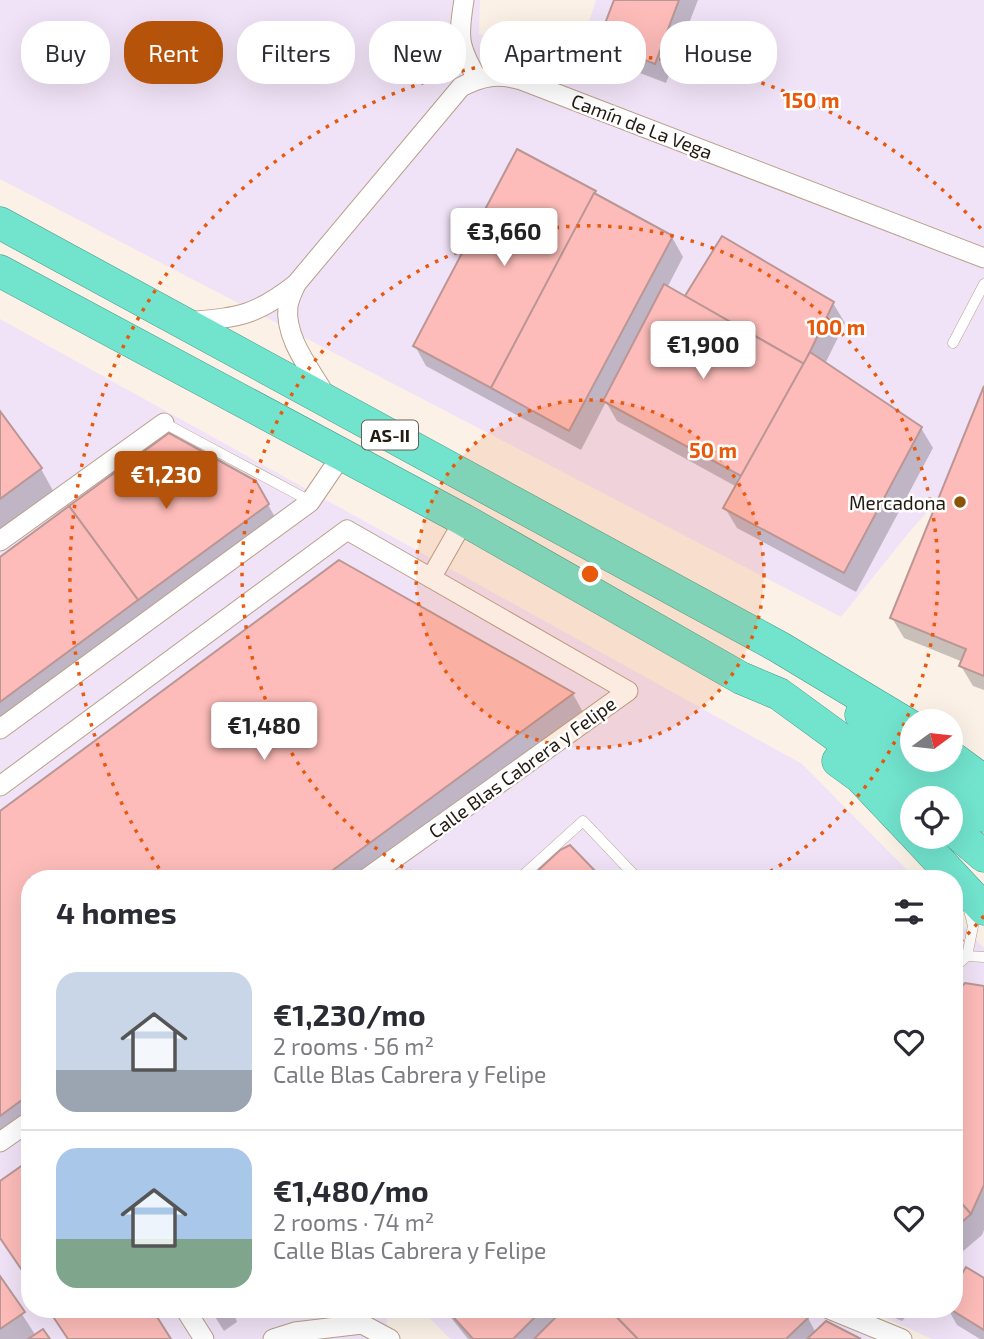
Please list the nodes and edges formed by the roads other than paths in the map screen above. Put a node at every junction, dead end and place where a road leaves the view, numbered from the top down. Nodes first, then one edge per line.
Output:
1 (464, 0) edge
2 (477, 78) junction
3 (0, 223) edge
4 (984, 258) edge
5 (0, 271) edge
6 (296, 284) junction
7 (984, 284) edge
8 (182, 323) junction
9 (953, 343) dead end
10 (330, 403) junction
11 (164, 423) joint
12 (342, 455) junction
13 (310, 502) junction
14 (464, 520) junction
15 (0, 541) edge
16 (431, 578) junction
17 (779, 648) junction
18 (741, 678) junction
19 (900, 720) edge
20 (0, 729) edge
21 (900, 747) edge
22 (963, 766) edge
23 (931, 772) edge
24 (984, 781) edge
25 (0, 786) edge
26 (903, 786) edge
27 (984, 816) edge
28 (900, 819) edge
29 (963, 838) edge
30 (928, 849) edge
31 (984, 856) edge
32 (378, 870) edge
33 (529, 870) edge
34 (629, 870) edge
35 (948, 870) edge
36 (974, 898) edge
37 (967, 956) junction
38 (984, 957) edge
39 (963, 960) edge
40 (21, 1127) edge
41 (0, 1142) edge
42 (191, 1318) edge
43 (349, 1318) edge
44 (368, 1318) edge
45 (851, 1318) edge
46 (204, 1339) edge
47 (273, 1339) edge
48 (390, 1339) edge
49 (902, 1339) edge

1 - 2 street
2 - 4 street, Camín de La Vega
2 - 6 street
3 - 8 highway, AS-II
5 - 12 highway, AS-II
6 - 8 street
6 - 10 street
7 - 9 lane
8 - 10 highway, AS-II
10 - 17 highway, AS-II
11 - 13 lane
11 - 15 street
12 - 13 street
12 - 14 highway, AS-II
13 - 20 street
14 - 16 street
14 - 18 highway, AS-II
16 - 25 street, Calle Blas Cabrera y Felipe
16 - 32 street, Calle Blas Cabrera y Felipe
17 - 19 highway
17 - 21 highway, AS-II
18 - 26 highway, AS-II
18 - 28 highway
22 - 24 highway
23 - 27 highway, AS-II
29 - 31 highway
30 - 35 highway
33 - 34 lane
36 - 37 lane
37 - 38 lane
37 - 39 lane
40 - 41 street
42 - 46 street
43 - 47 street
44 - 48 street
45 - 49 street

